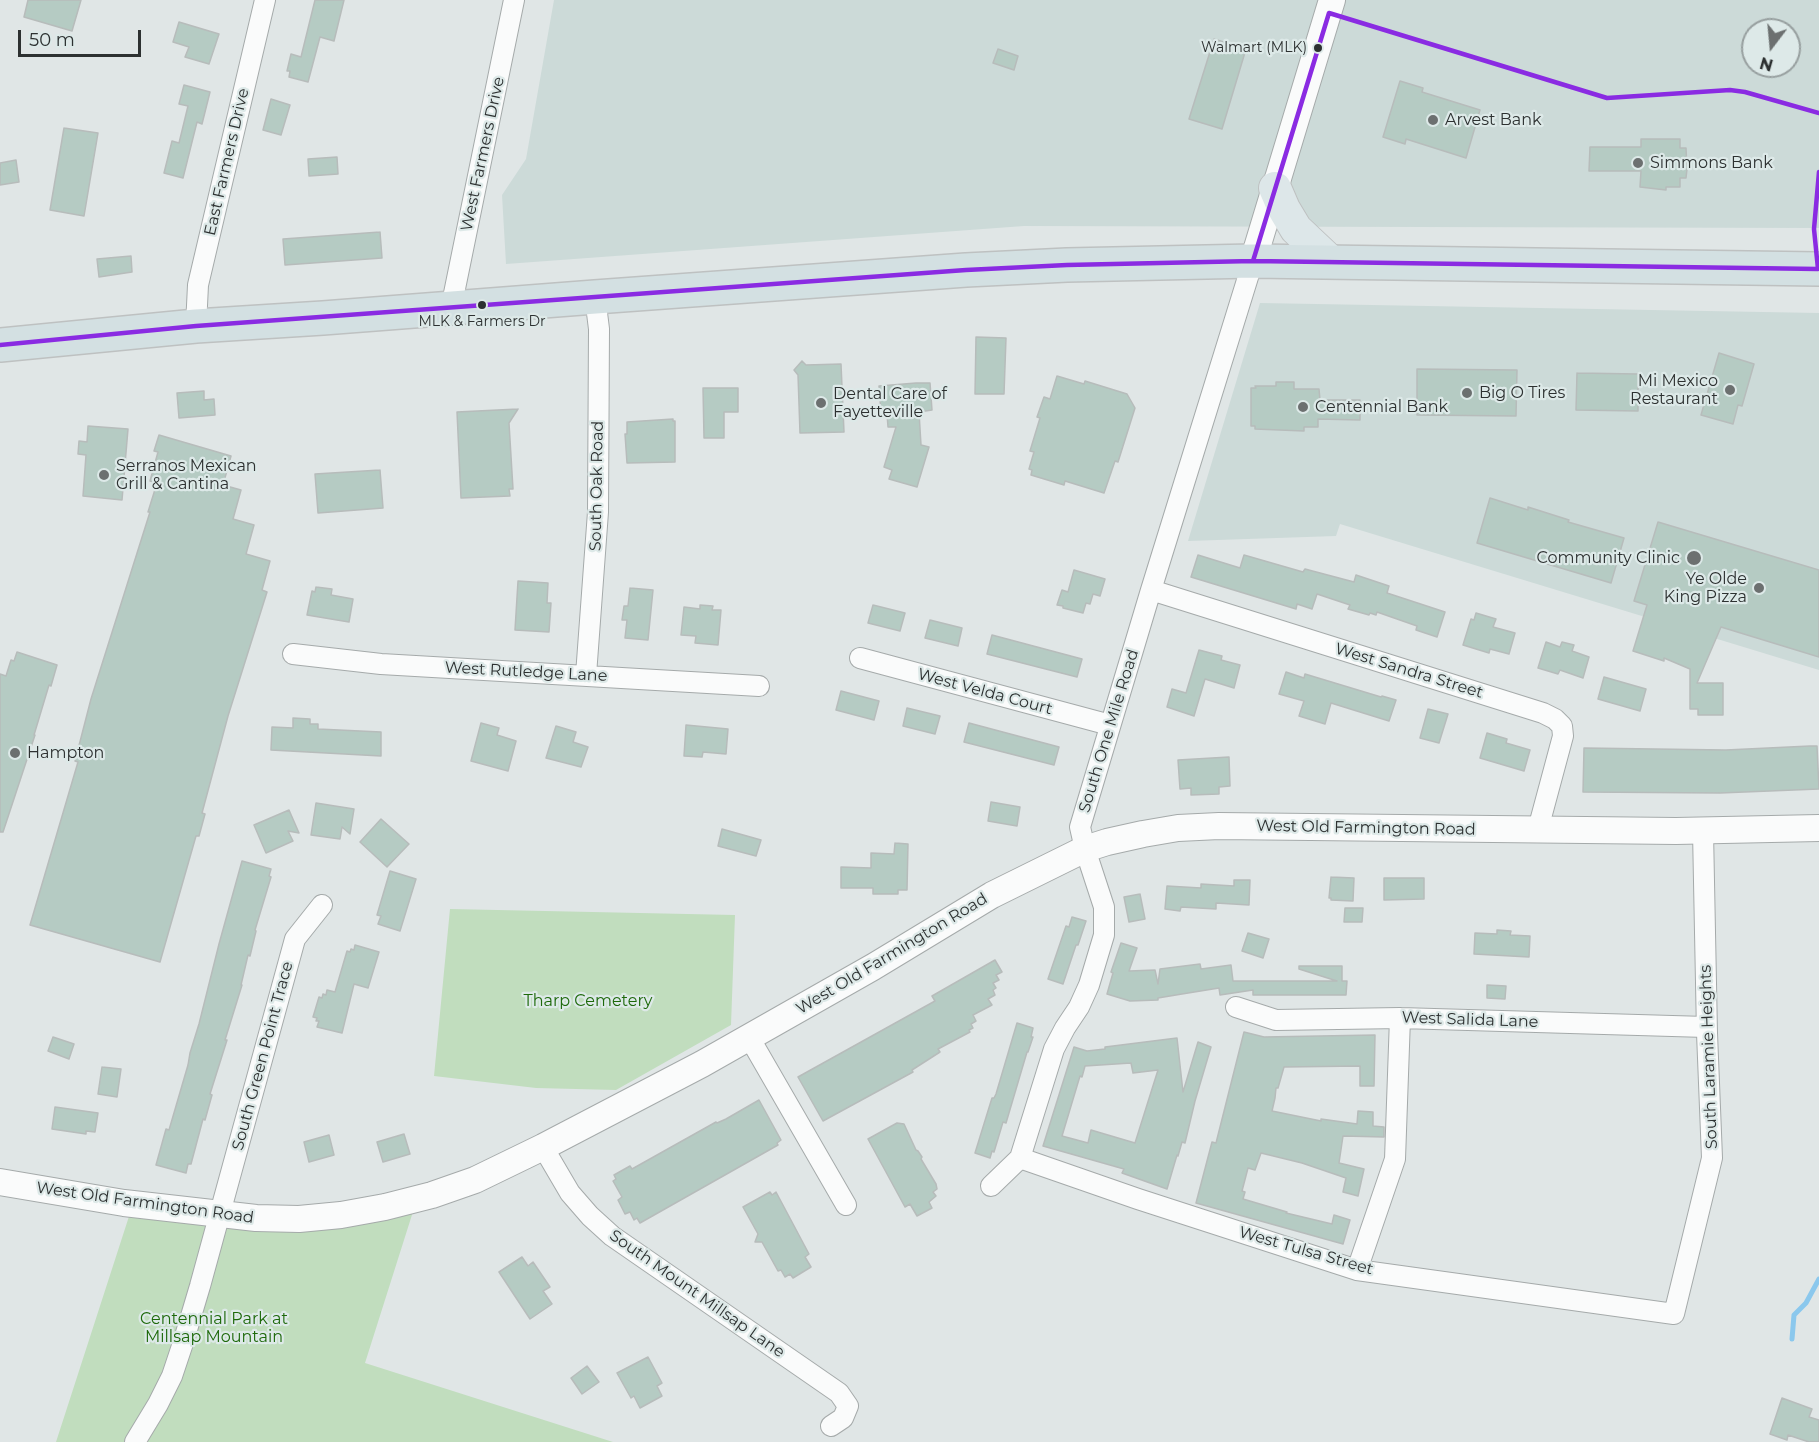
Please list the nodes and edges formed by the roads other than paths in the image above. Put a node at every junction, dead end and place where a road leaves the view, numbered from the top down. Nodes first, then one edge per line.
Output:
1 (265, 0) edge
2 (514, 0) edge
3 (1332, 0) edge
4 (1275, 188) junction
5 (1253, 261) junction
6 (1331, 262) junction
7 (1819, 269) edge
8 (595, 297) junction
9 (451, 308) junction
10 (196, 326) junction
11 (0, 345) edge
12 (1151, 590) junction
13 (293, 654) dead end
14 (860, 658) dead end
15 (586, 675) junction
16 (759, 686) dead end
17 (1110, 725) junction
18 (1819, 828) edge
19 (1538, 829) junction
20 (1703, 831) junction
21 (1085, 849) junction
22 (322, 905) dead end
23 (1236, 1007) dead end
24 (1400, 1018) junction
25 (1706, 1028) junction
26 (749, 1037) junction
27 (543, 1147) junction
28 (1020, 1158) junction
29 (0, 1182) edge
30 (991, 1186) dead end
31 (846, 1205) dead end
32 (220, 1215) junction
33 (1357, 1270) junction
34 (1674, 1314) joint
35 (831, 1426) dead end
36 (135, 1442) edge

1 - 10 street, East Farmers Drive
2 - 9 street, West Farmers Drive
3 - 4 street
4 - 5 street
4 - 6 main road
5 - 6 highway
5 - 8 highway
5 - 12 street, South One Mile Road
6 - 7 highway
8 - 9 highway
8 - 15 street, South Oak Road
9 - 10 highway
10 - 11 highway
12 - 17 street, South One Mile Road
12 - 19 street, West Sandra Street
13 - 15 street, West Rutledge Lane
14 - 17 street, West Velda Court
15 - 16 street, West Rutledge Lane
17 - 21 street, South One Mile Road
18 - 20 street, West Old Farmington Road
19 - 20 street, West Old Farmington Road
19 - 21 street, West Old Farmington Road
20 - 25 street, South Laramie Heights
21 - 26 street, West Old Farmington Road
21 - 28 street, South One Mile Road
22 - 32 street, South Green Point Trace
23 - 24 street, West Salida Lane
24 - 25 street, West Salida Lane
24 - 33 street
25 - 34 street, South Laramie Heights
26 - 27 street, West Old Farmington Road
26 - 31 street
27 - 32 street, West Old Farmington Road
27 - 35 street, South Mount Millsap Lane
28 - 30 street, South One Mile Road
28 - 33 street, West Tulsa Street
29 - 32 street, West Old Farmington Road
32 - 36 street, South Green Point Trace
33 - 34 street, West Tulsa Street

